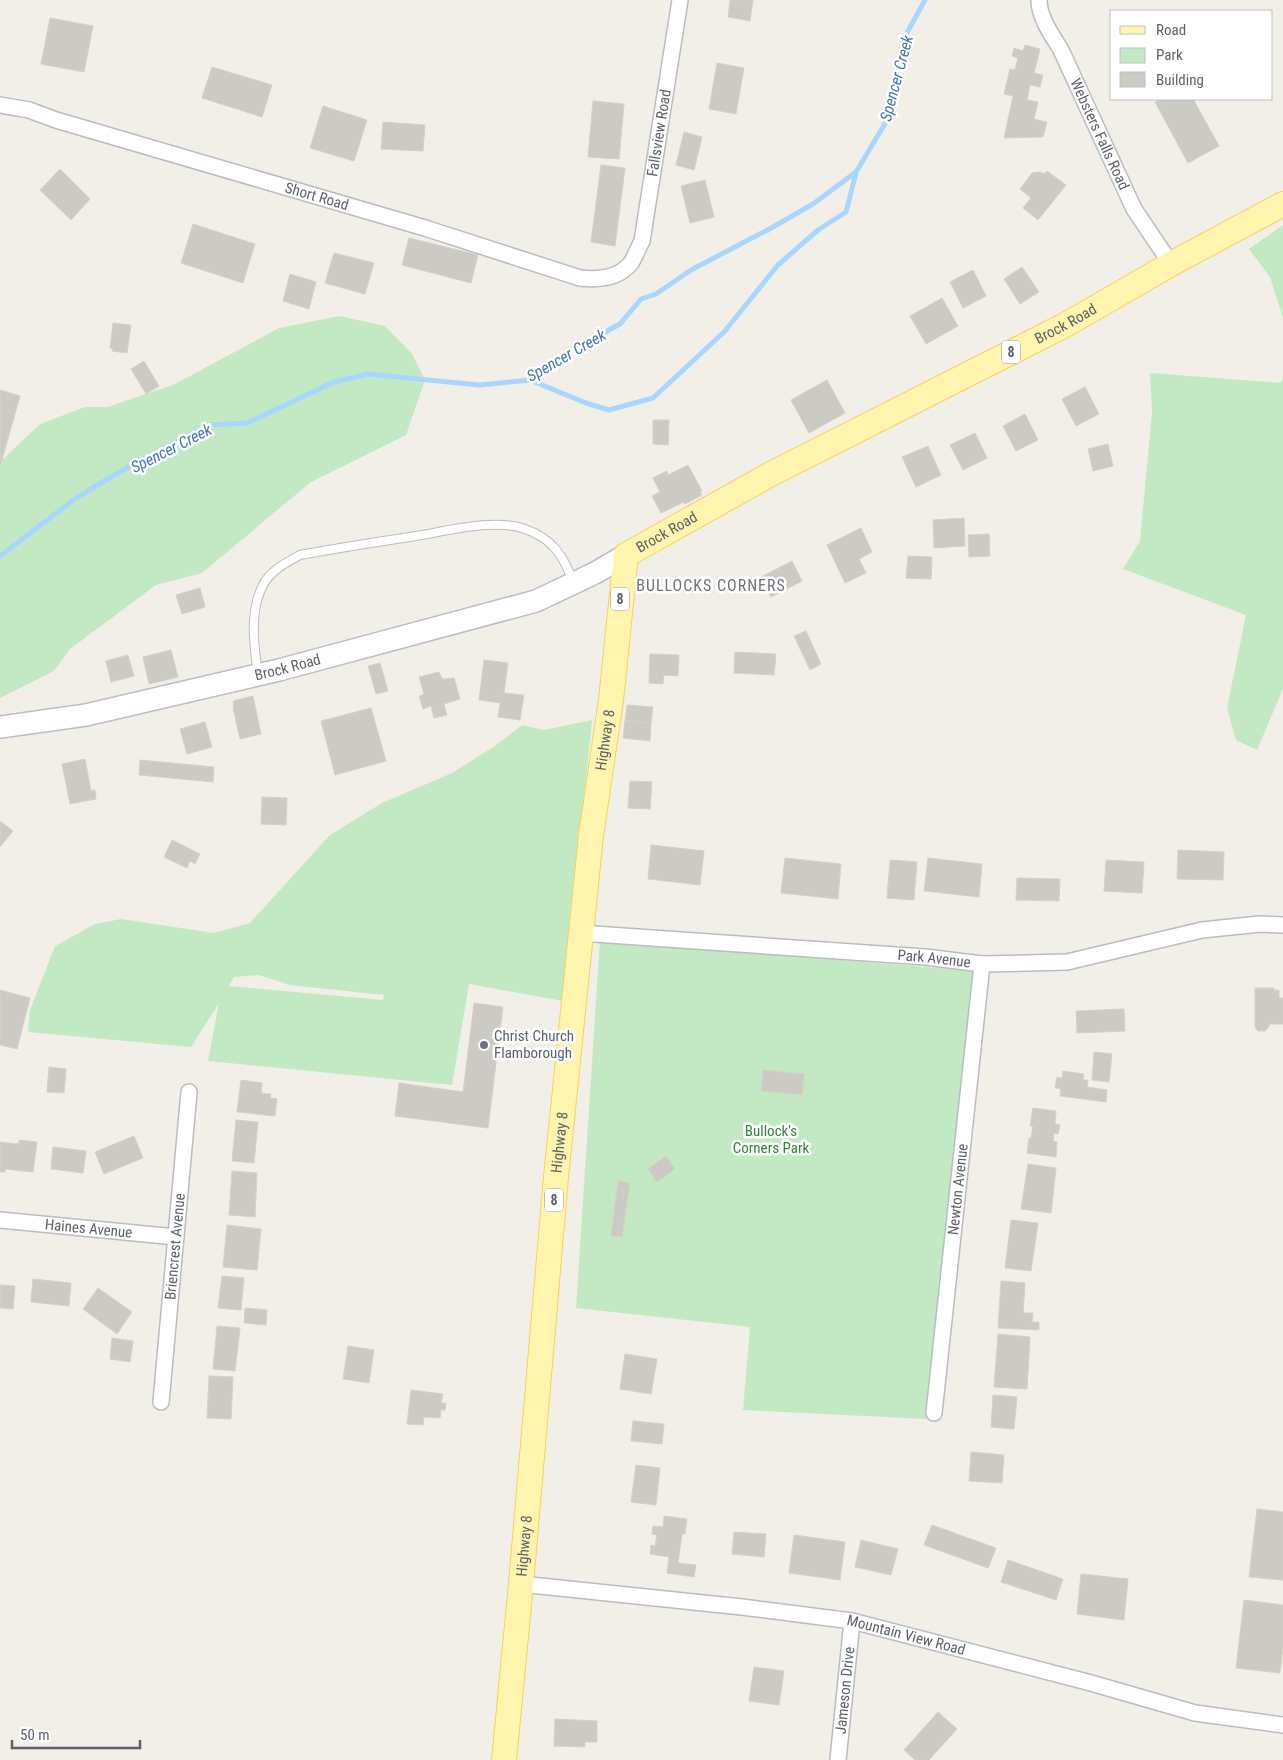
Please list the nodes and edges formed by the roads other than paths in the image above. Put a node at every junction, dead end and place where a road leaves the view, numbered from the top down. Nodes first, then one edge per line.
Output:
1 (680, 0) edge
2 (1039, 0) edge
3 (0, 105) edge
4 (1283, 204) edge
5 (630, 263) joint
6 (1171, 264) junction
7 (626, 556) junction
8 (574, 584) junction
9 (258, 674) junction
10 (0, 727) edge
11 (1283, 925) edge
12 (580, 933) junction
13 (982, 964) junction
14 (189, 1092) dead end
15 (0, 1220) edge
16 (176, 1237) junction
17 (161, 1402) dead end
18 (934, 1414) dead end
19 (521, 1584) junction
20 (852, 1621) junction
21 (1283, 1725) edge
22 (504, 1760) edge
23 (838, 1760) edge

1 - 5 street, Fallsview Road
2 - 6 street, Websters Falls Road
3 - 5 street, Short Road
4 - 6 main road, Brock Road / 8
6 - 7 main road, Brock Road / 8
7 - 8 main road, Brock Road
7 - 12 main road, Highway 8 / 8
8 - 9 main road, Brock Road
8 - 9 lane
9 - 10 main road, Brock Road
11 - 13 street, Park Avenue
12 - 13 street, Park Avenue
12 - 19 main road, Highway 8 / 8
13 - 18 street, Newton Avenue
14 - 16 street, Briencrest Avenue
15 - 16 street, Haines Avenue
16 - 17 street, Briencrest Avenue
19 - 20 street, Mountain View Road
19 - 22 main road, Highway 8 / 8
20 - 21 street, Mountain View Road
20 - 23 street, Jameson Drive

